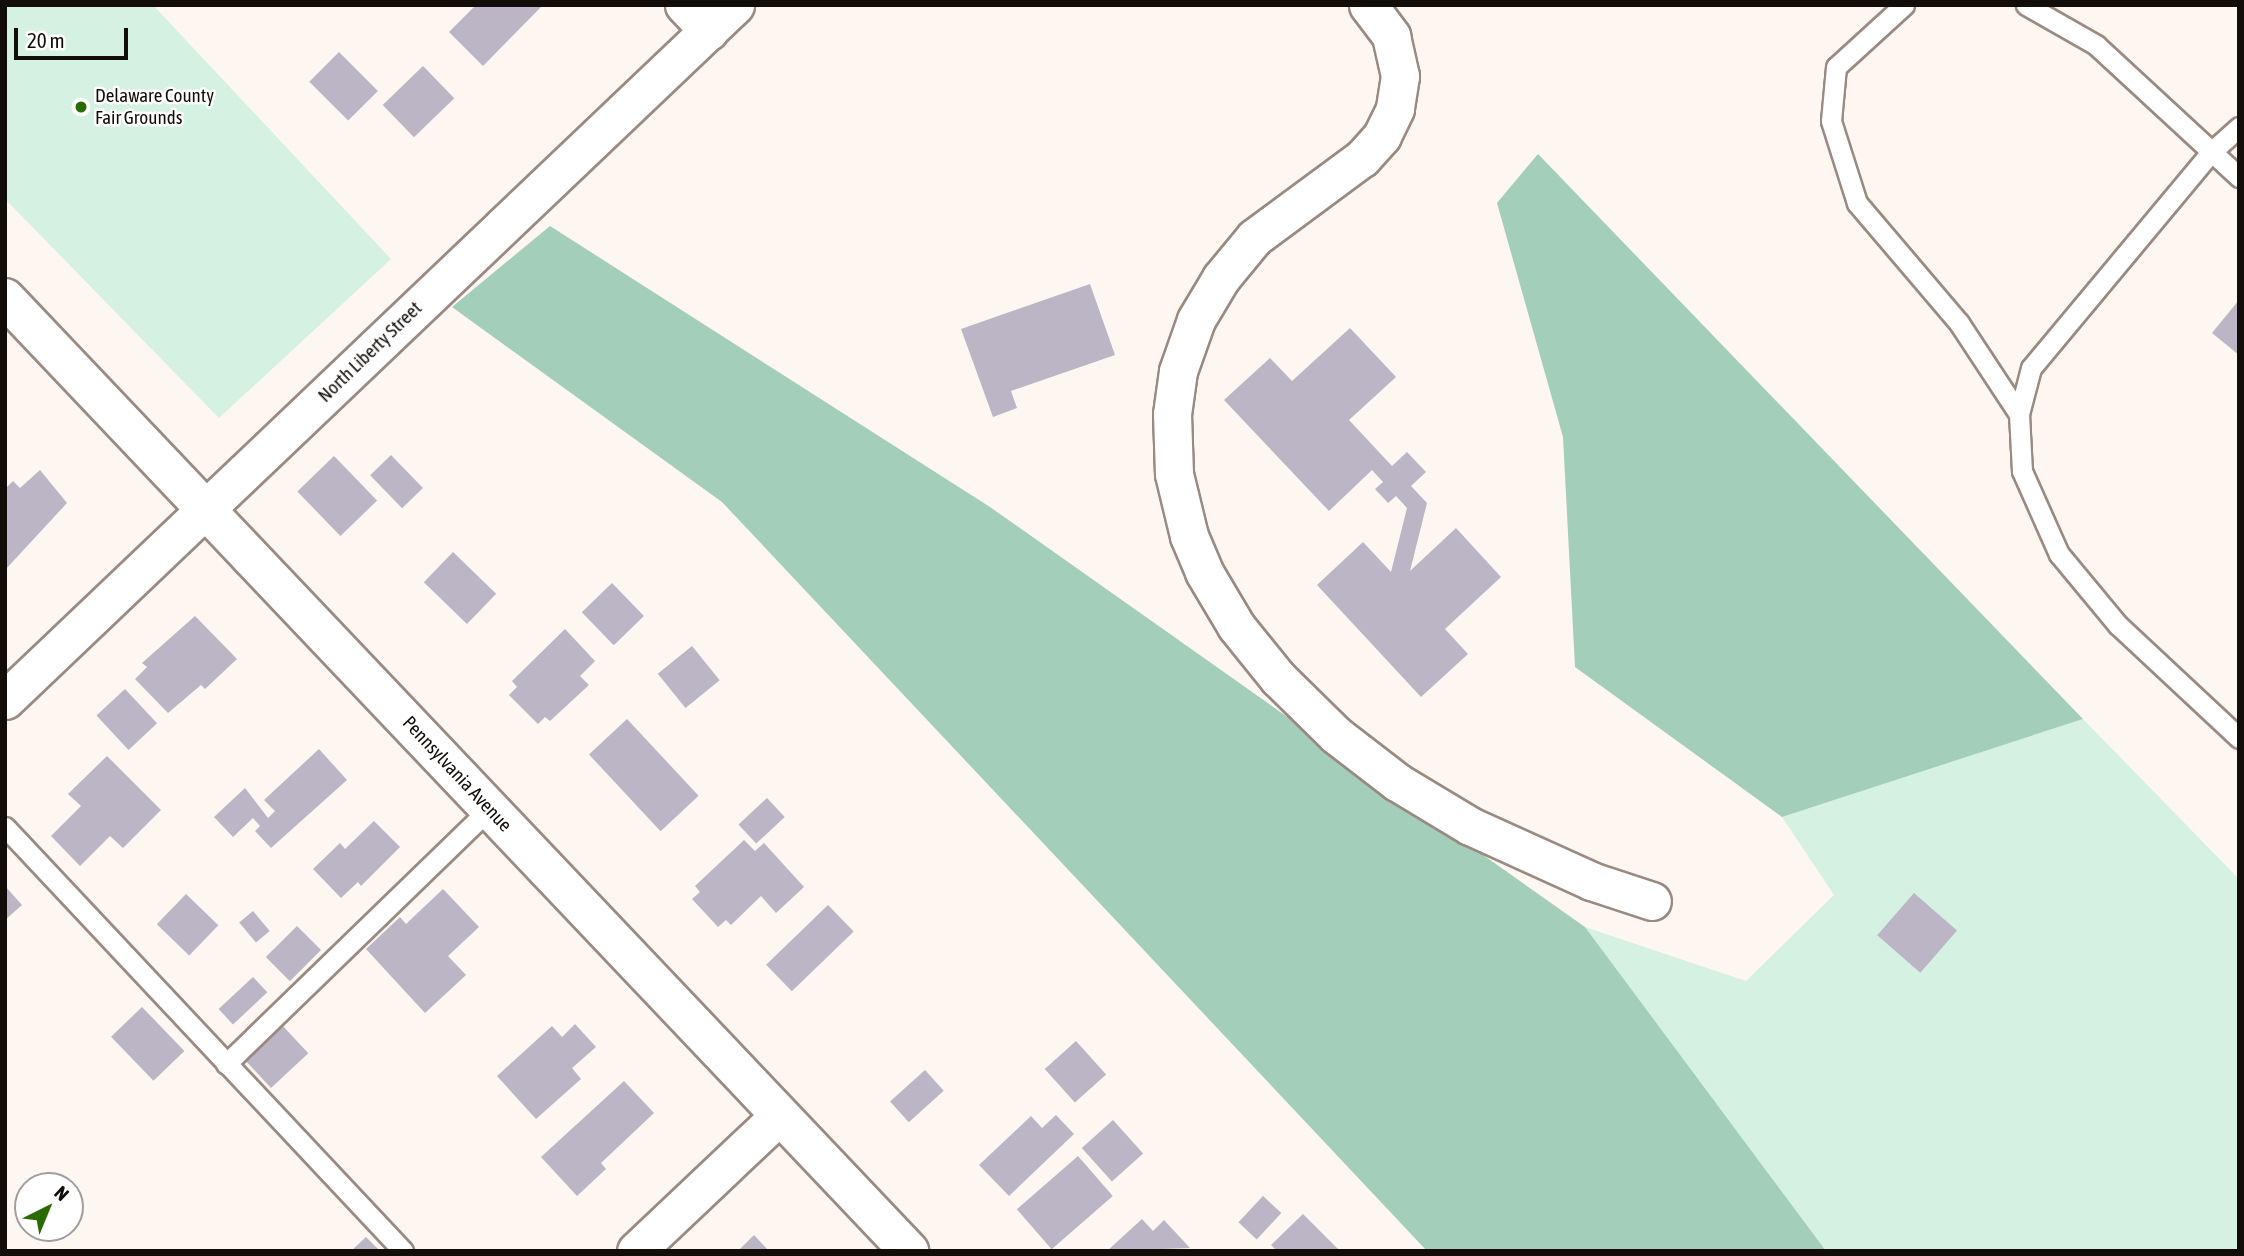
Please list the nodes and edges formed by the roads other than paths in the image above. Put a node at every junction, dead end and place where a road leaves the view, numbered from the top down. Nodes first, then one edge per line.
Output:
1 (735, 5) edge
2 (1368, 5) edge
3 (2026, 5) edge
4 (1898, 7) edge
5 (696, 18) edge
6 (2239, 127) edge
7 (2211, 152) junction
8 (2239, 177) edge
9 (5, 298) edge
10 (2019, 414) junction
11 (206, 509) junction
12 (5, 700) edge
13 (2239, 738) edge
14 (490, 808) junction
15 (5, 827) edge
16 (1651, 901) dead end
17 (226, 1064) junction
18 (780, 1115) junction
19 (403, 1251) edge
20 (636, 1251) edge
21 (909, 1251) edge

1 - 5 street, North Liberty Street
2 - 16 street
3 - 7 lane
4 - 10 lane
5 - 11 street, North Liberty Street
6 - 7 lane
7 - 8 lane
7 - 10 lane
9 - 11 street, Pennsylvania Avenue
10 - 13 lane
11 - 12 street, North Liberty Street
11 - 14 street, Pennsylvania Avenue
14 - 17 lane
14 - 18 street, Pennsylvania Avenue
15 - 17 lane
17 - 19 lane
18 - 20 street
18 - 21 street, Pennsylvania Avenue

